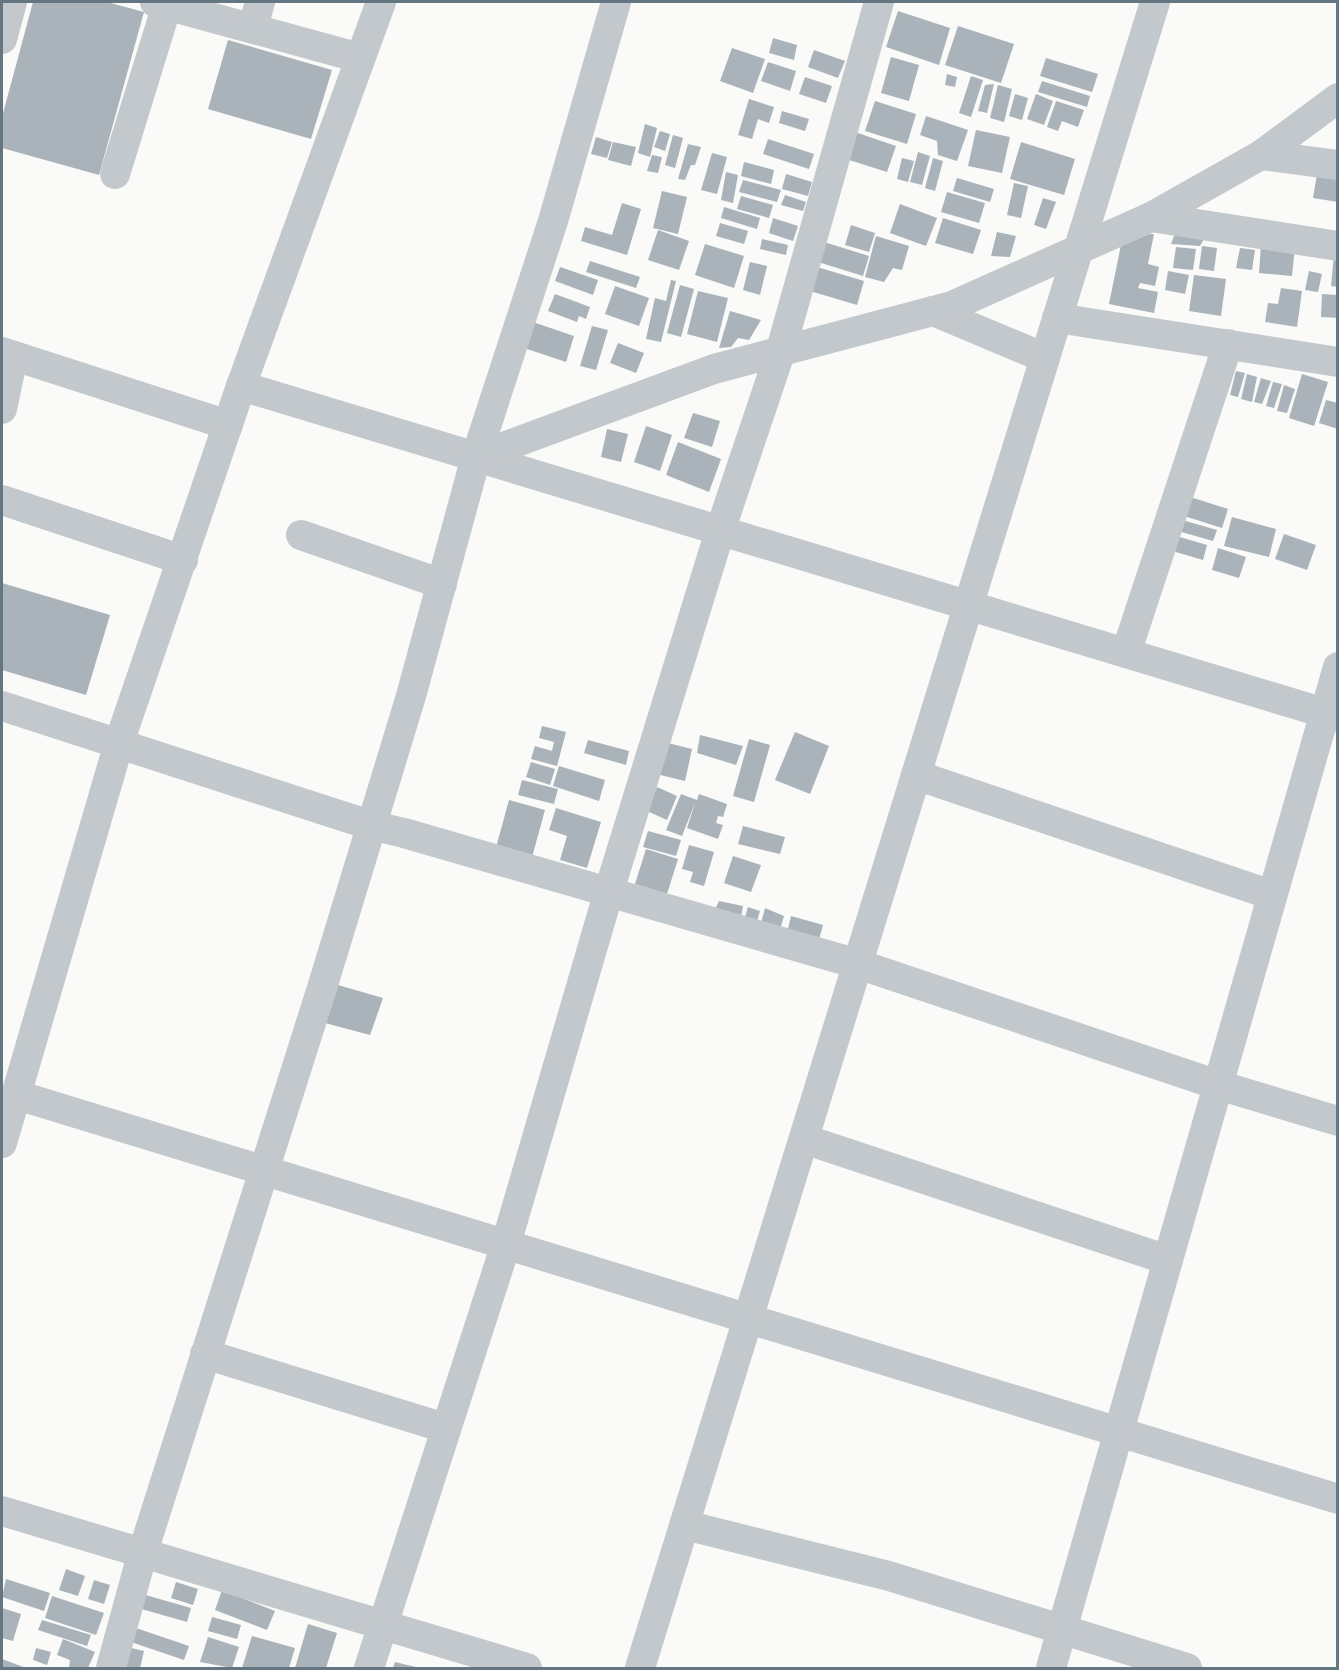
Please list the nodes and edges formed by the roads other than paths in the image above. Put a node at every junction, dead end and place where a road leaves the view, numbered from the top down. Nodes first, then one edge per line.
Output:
1 (12, 2) edge
2 (381, 2) edge
3 (616, 2) edge
4 (879, 2) edge
5 (1155, 2) edge
6 (161, 3) edge
7 (257, 14) edge
8 (2, 39) edge
9 (360, 58) junction
10 (1338, 98) edge
11 (1261, 155) junction
12 (1338, 165) edge
13 (115, 174) dead end
14 (1151, 217) junction
15 (1338, 246) edge
16 (1079, 249) junction
17 (933, 311) junction
18 (1057, 318) junction
19 (1228, 344) junction
20 (780, 353) junction
21 (7, 355) edge
22 (1045, 358) junction
23 (1338, 362) edge
24 (241, 386) junction
25 (2, 409) edge
26 (228, 425) junction
27 (476, 458) junction
28 (2, 500) edge
29 (720, 531) junction
30 (301, 535) dead end
31 (183, 560) junction
32 (442, 584) junction
33 (969, 605) junction
34 (1126, 653) junction
35 (1338, 667) edge
36 (2, 706) edge
37 (1331, 715) edge
38 (119, 743) junction
39 (916, 775) junction
40 (369, 825) junction
41 (609, 891) junction
42 (1272, 895) junction
43 (858, 964) junction
44 (1218, 1085) junction
45 (17, 1095) junction
46 (1338, 1121) edge
47 (804, 1139) junction
48 (2, 1143) edge
49 (263, 1170) junction
50 (506, 1244) junction
51 (1168, 1260) junction
52 (748, 1319) junction
53 (205, 1354) junction
54 (445, 1428) junction
55 (1119, 1432) junction
56 (1338, 1500) edge
57 (2, 1511) edge
58 (685, 1525) junction
59 (142, 1555) junction
60 (382, 1627) junction
61 (1062, 1631) junction
62 (111, 1668) edge
63 (369, 1668) edge
64 (527, 1668) edge
65 (640, 1668) edge
66 (1051, 1668) edge
67 (1186, 1668) edge

1 - 8 street
2 - 9 street
3 - 27 street
4 - 20 street
5 - 16 street
6 - 7 street
6 - 13 street
7 - 9 street
9 - 24 street
10 - 11 street
11 - 12 street
11 - 14 street
14 - 15 street
14 - 16 street
16 - 17 street
16 - 18 street
17 - 20 street
17 - 22 street
18 - 19 street
18 - 22 street
19 - 23 street
19 - 34 street
20 - 27 street
20 - 29 street
21 - 25 street
21 - 26 street
22 - 33 street
24 - 26 street
24 - 27 street
26 - 31 street
27 - 29 street
27 - 32 street
28 - 31 street
29 - 33 street
29 - 41 street
30 - 32 street
31 - 38 street
32 - 40 street
33 - 34 street
33 - 39 street
34 - 37 street
35 - 37 street
36 - 38 street
37 - 42 street
38 - 40 street
38 - 45 street
39 - 42 street
39 - 43 street
40 - 41 street
40 - 49 street
41 - 43 street
41 - 50 street
42 - 44 street
43 - 44 street
43 - 47 street
44 - 46 street
44 - 51 street
45 - 48 street
45 - 49 street
47 - 51 street
47 - 52 street
49 - 50 street
49 - 53 street
50 - 52 street
50 - 54 street
51 - 55 street
52 - 55 street
52 - 58 street
53 - 54 street
53 - 59 street
54 - 60 street
55 - 56 street
55 - 61 street
57 - 59 street
58 - 61 street
58 - 65 street
59 - 60 street
59 - 62 street
60 - 63 street
60 - 64 street
61 - 66 street
61 - 67 street

